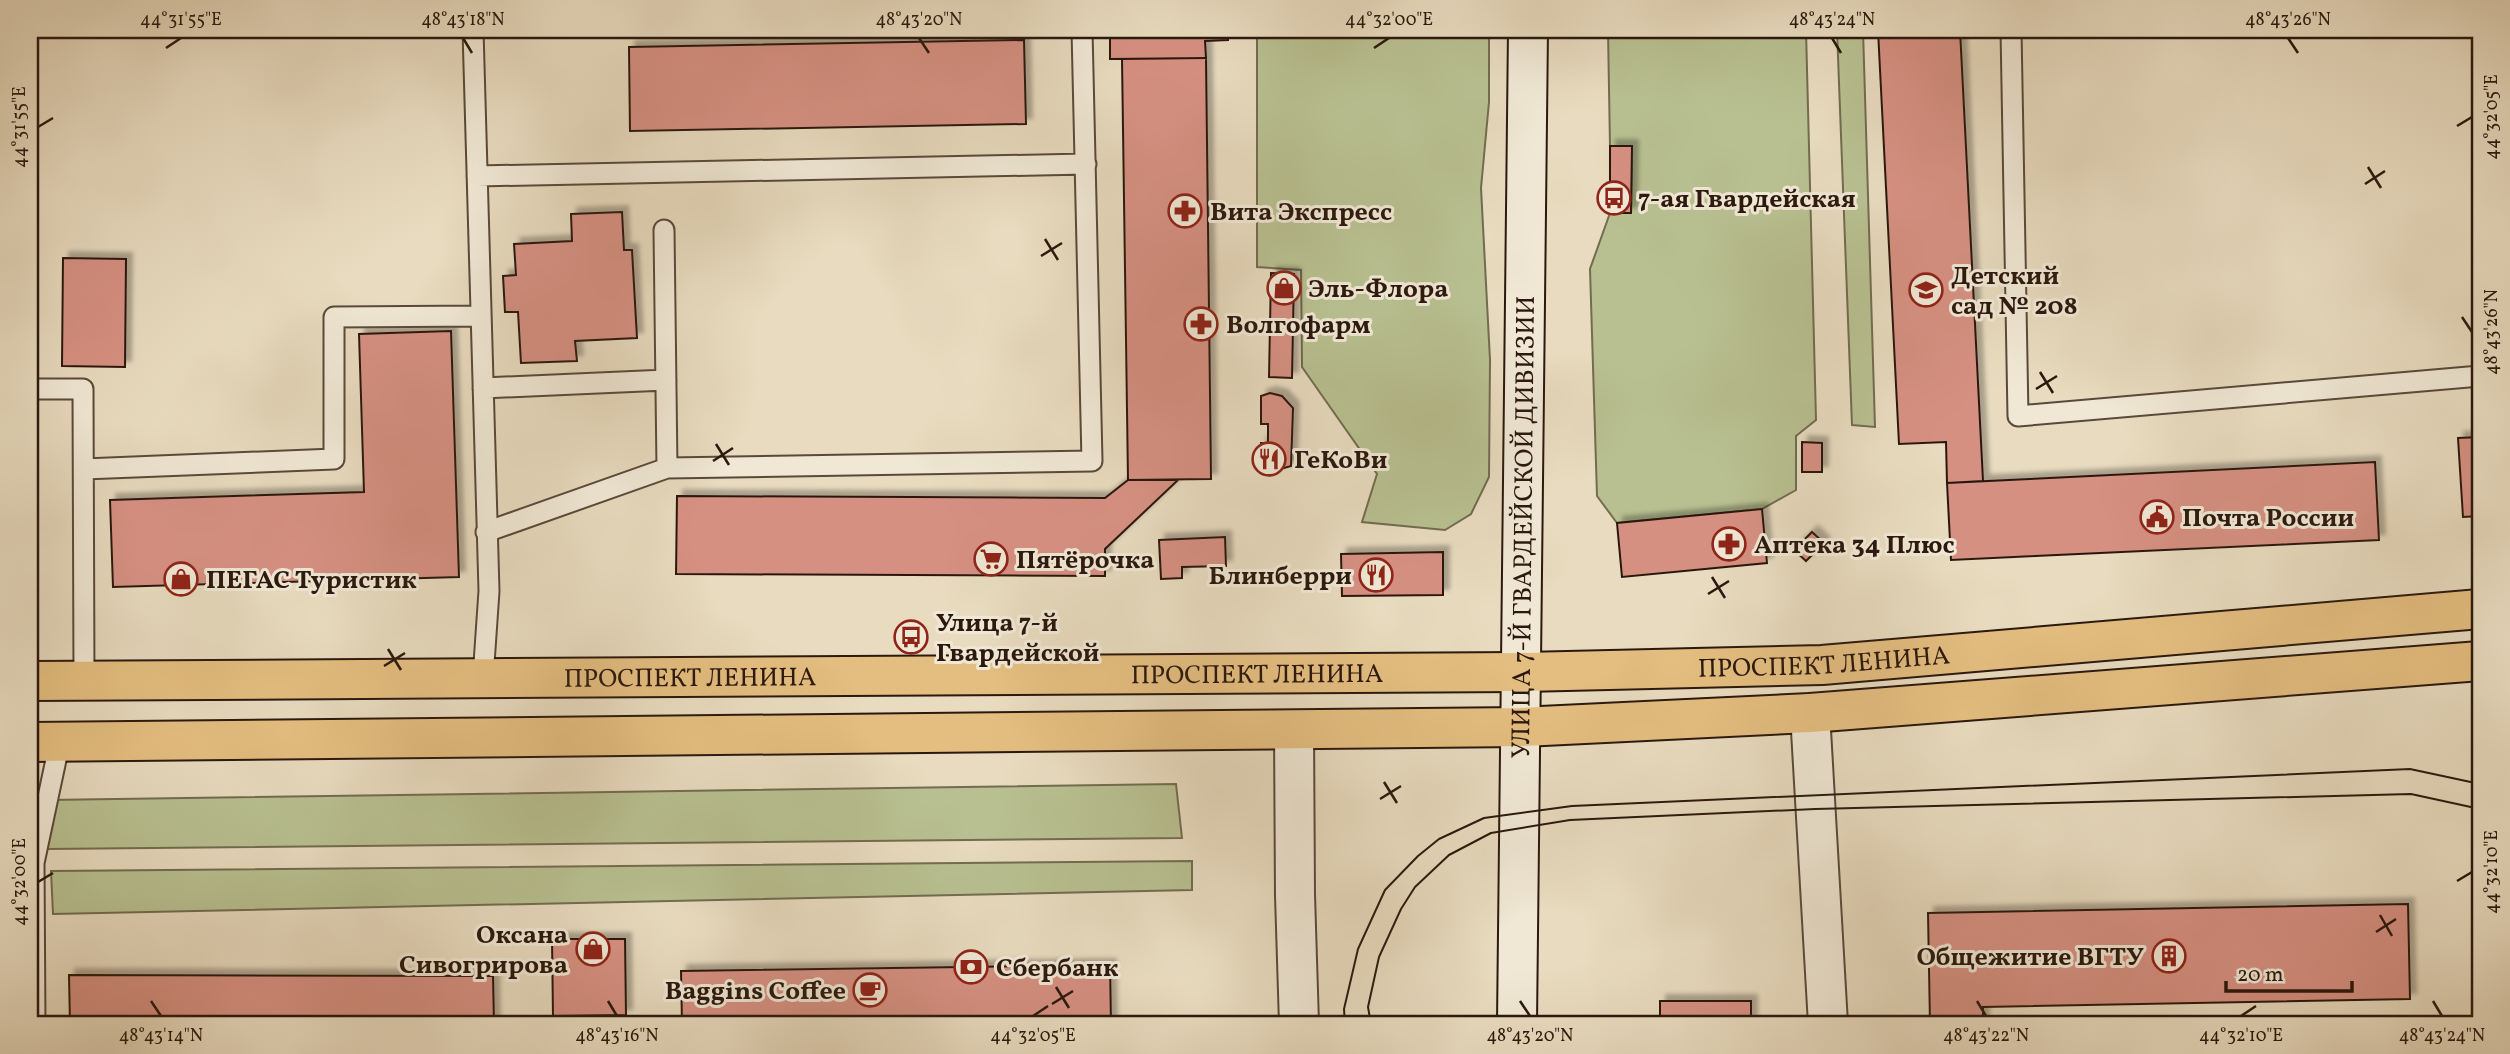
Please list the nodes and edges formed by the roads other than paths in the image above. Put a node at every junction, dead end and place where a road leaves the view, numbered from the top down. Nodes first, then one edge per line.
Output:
1 (473, 30) edge
2 (1082, 30) edge
3 (1528, 30) edge
4 (2011, 30) edge
5 (1086, 164) junction
6 (477, 176) junction
7 (664, 230) dead end
8 (481, 316) junction
9 (2480, 376) edge
10 (666, 380) junction
11 (30, 388) edge
12 (483, 388) junction
13 (667, 468) junction
14 (84, 469) junction
15 (486, 532) junction
16 (2480, 609) edge
17 (2480, 661) edge
18 (1520, 672) junction
19 (482, 678) junction
20 (84, 680) junction
21 (30, 681) edge
22 (1810, 713) junction
23 (1521, 727) junction
24 (1294, 730) junction
25 (45, 741) edge
26 (35, 1024) edge
27 (1299, 1024) edge
28 (1517, 1024) edge
29 (1828, 1024) edge

1 - 6 lane
2 - 5 lane
3 - 18 main road, УЛИЦА 7-Й ГВАРДЕЙСКОЙ ДИВИЗИИ
4 - 9 lane
5 - 6 lane
5 - 13 lane
6 - 8 lane
7 - 10 lane
8 - 12 lane
8 - 14 lane
10 - 12 lane
10 - 13 lane
11 - 14 lane
12 - 15 lane
13 - 15 lane
14 - 20 lane
15 - 19 lane
16 - 18 main road, ПРОСПЕКТ ЛЕНИНА
17 - 22 main road, ПРОСПЕКТ ЛЕНИНА
18 - 19 main road, ПРОСПЕКТ ЛЕНИНА
18 - 23 main road, УЛИЦА 7-Й ГВАРДЕЙСКОЙ ДИВИЗИИ
19 - 20 main road, ПРОСПЕКТ ЛЕНИНА
20 - 21 main road, ПРОСПЕКТ ЛЕНИНА
22 - 23 main road, ПРОСПЕКТ ЛЕНИНА
22 - 29 main road
23 - 24 main road, ПРОСПЕКТ ЛЕНИНА
23 - 28 main road, УЛИЦА 7-Й ГВАРДЕЙСКОЙ ДИВИЗИИ
24 - 25 main road, ПРОСПЕКТ ЛЕНИНА
24 - 27 main road
25 - 26 lane

